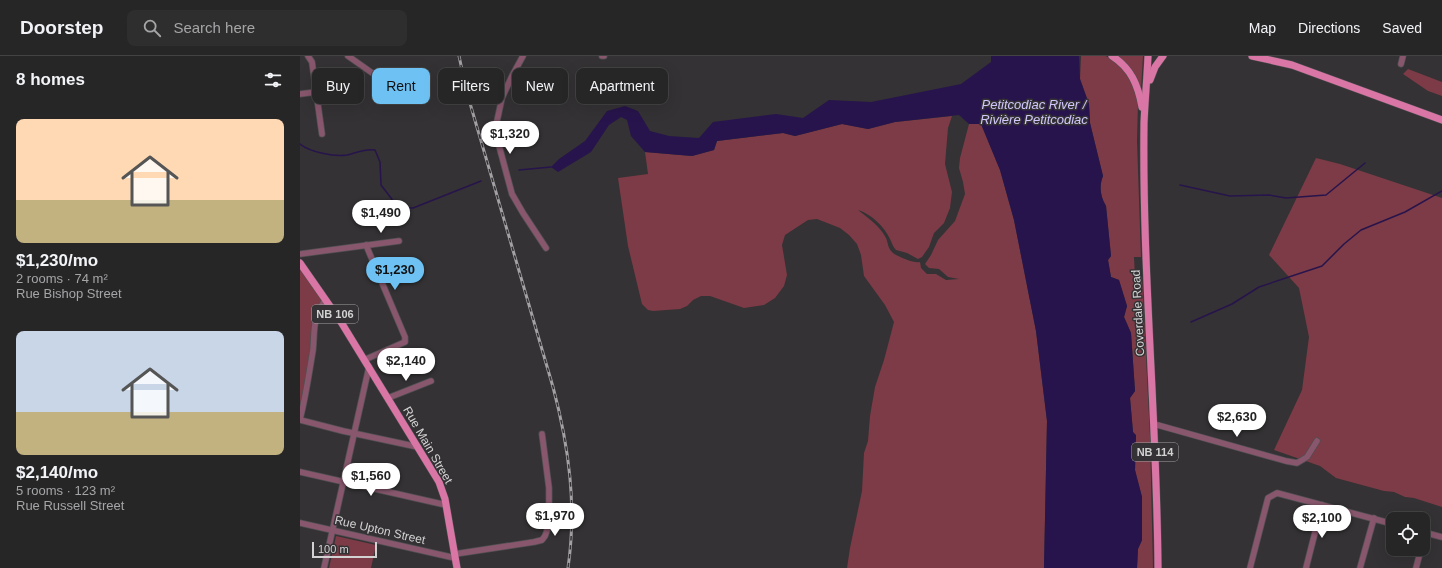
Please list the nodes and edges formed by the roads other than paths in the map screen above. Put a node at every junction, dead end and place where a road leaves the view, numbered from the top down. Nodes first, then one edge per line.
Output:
1 (308, 56) edge
2 (348, 56) edge
3 (523, 56) edge
4 (1112, 56) edge
5 (1148, 56) edge
6 (1163, 56) edge
7 (1252, 56) edge
8 (1403, 56) edge
9 (1401, 64) dead end
10 (313, 68) edge
11 (372, 73) edge
12 (1146, 90) junction
13 (312, 92) edge
14 (300, 94) edge
15 (318, 104) edge
16 (1144, 120) junction
17 (1442, 120) edge
18 (322, 134) dead end
19 (399, 241) dead end
20 (366, 245) junction
21 (546, 248) dead end
22 (300, 254) edge
23 (300, 263) edge
24 (325, 300) junction
25 (364, 360) junction
26 (369, 367) junction
27 (431, 381) dead end
28 (388, 398) junction
29 (300, 420) edge
30 (1154, 424) junction
31 (354, 433) junction
32 (542, 434) dead end
33 (1317, 441) dead end
34 (418, 447) junction
35 (300, 472) edge
36 (344, 482) junction
37 (446, 505) junction
38 (1322, 505) junction
39 (1374, 518) junction
40 (1386, 522) edge
41 (300, 523) edge
42 (333, 531) junction
43 (1430, 534) edge
44 (1442, 537) edge
45 (455, 556) junction
46 (1419, 556) edge
47 (324, 568) edge
48 (457, 568) edge
49 (1158, 568) edge
50 (1250, 568) edge
51 (1306, 568) edge
52 (1360, 568) edge
53 (1416, 568) edge

1 - 10 street
2 - 11 street
3 - 21 street
4 - 16 main road
5 - 12 main road, Coverdale Road / NB 114
6 - 12 main road
7 - 17 main road
8 - 9 street
12 - 16 main road, Coverdale Road / NB 114
13 - 14 street
15 - 18 street
16 - 30 main road, Coverdale Road / NB 114
19 - 20 street
20 - 22 street
20 - 25 street
23 - 24 main road, Rue Main Street / NB 106
24 - 25 main road, Rue Main Street / NB 106
24 - 29 street
25 - 26 main road, Rue Main Street / NB 106
26 - 28 main road, Rue Main Street / NB 106
26 - 31 street
27 - 28 street
28 - 34 main road, Rue Main Street / NB 106
29 - 31 street
30 - 33 street
30 - 49 main road, Coverdale Road / NB 114
31 - 34 street
31 - 36 street
32 - 45 street
34 - 37 main road, Rue Main Street / NB 106
35 - 36 street
36 - 37 street
36 - 42 street
37 - 45 main road, Rue Main Street / NB 106
38 - 39 street
38 - 50 street
38 - 51 street
39 - 40 street
39 - 52 street
41 - 42 street, Rue Upton Street
42 - 45 street, Rue Upton Street
42 - 47 street
43 - 44 street
45 - 48 main road, Rue Main Street / NB 106
46 - 53 street

